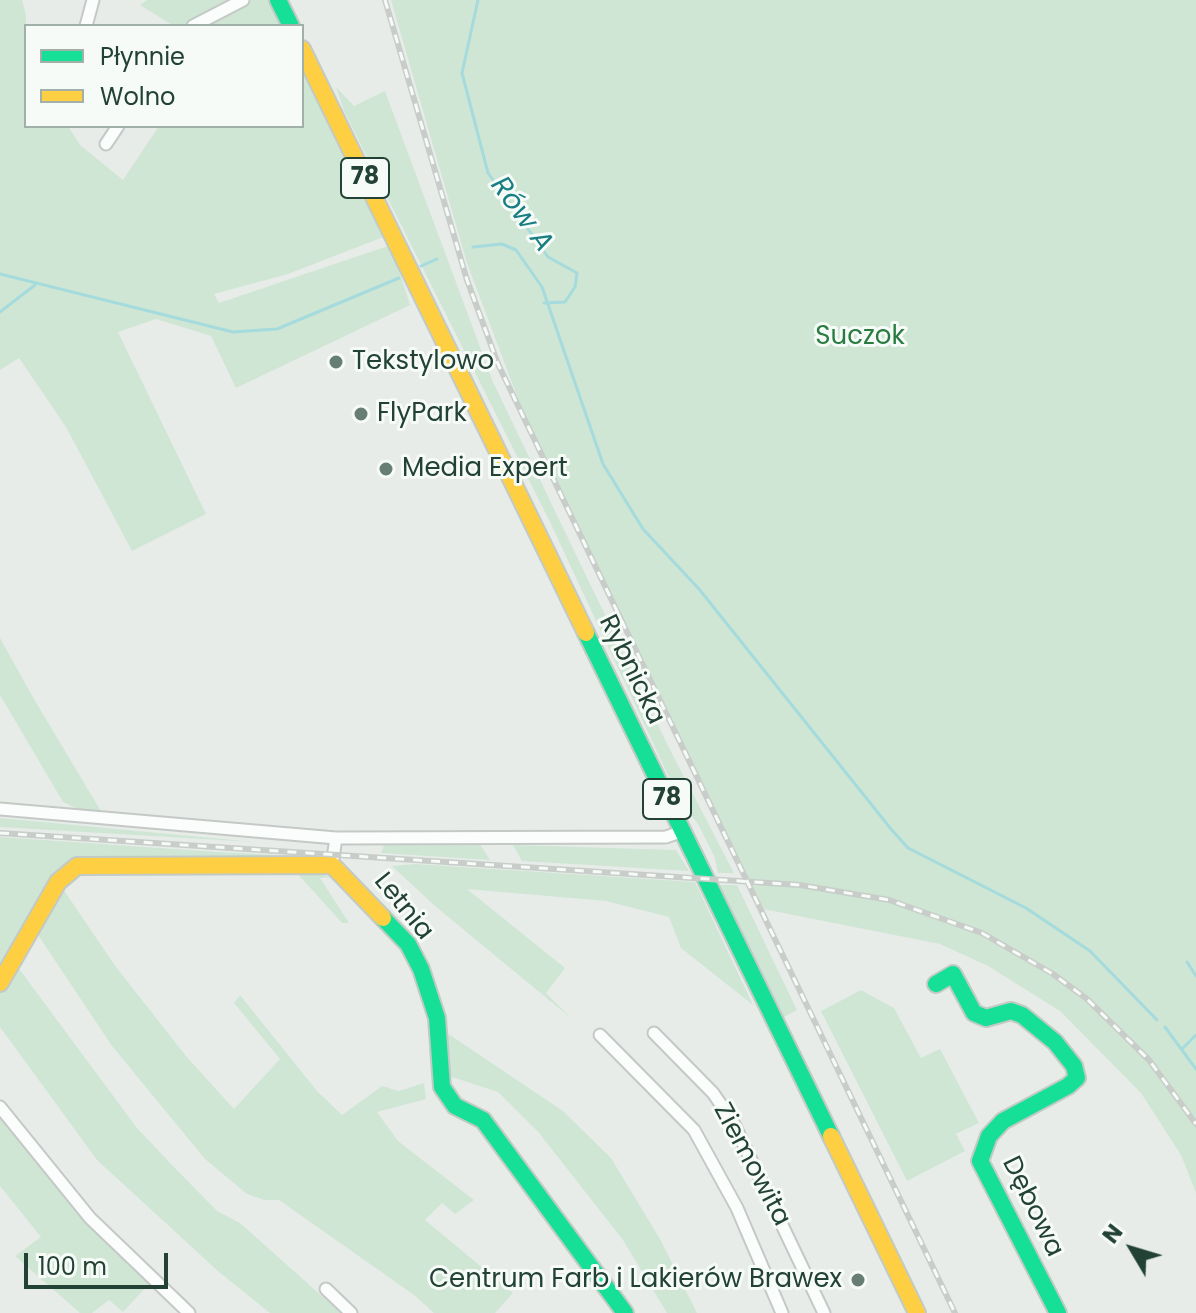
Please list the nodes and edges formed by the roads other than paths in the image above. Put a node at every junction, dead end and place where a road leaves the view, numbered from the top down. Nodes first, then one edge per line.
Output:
1 (93, 0) edge
2 (243, 0) edge
3 (278, 0) edge
4 (87, 24) edge
5 (197, 24) edge
6 (290, 24) edge
7 (304, 53) edge
8 (117, 128) edge
9 (106, 144) dead end
10 (0, 809) edge
11 (683, 831) junction
12 (336, 838) junction
13 (332, 865) junction
14 (0, 983) edge
15 (936, 984) dead end
16 (654, 1033) dead end
17 (600, 1035) dead end
18 (0, 1107) edge
19 (326, 1289) dead end
20 (348, 1312) edge
21 (189, 1313) edge
22 (625, 1313) edge
23 (782, 1313) edge
24 (824, 1313) edge
25 (917, 1313) edge
26 (1058, 1313) edge

1 - 4 street
2 - 5 street
3 - 6 street
7 - 11 street, Rybnicka / 78
8 - 9 street
10 - 12 street, Letnia
11 - 12 street, Letnia
11 - 25 street, Rybnicka / 78
12 - 13 street
13 - 14 street
13 - 22 street, Letnia
15 - 26 street, Dębowa
16 - 24 street, Ziemowita
17 - 23 street
18 - 21 street
19 - 20 street

